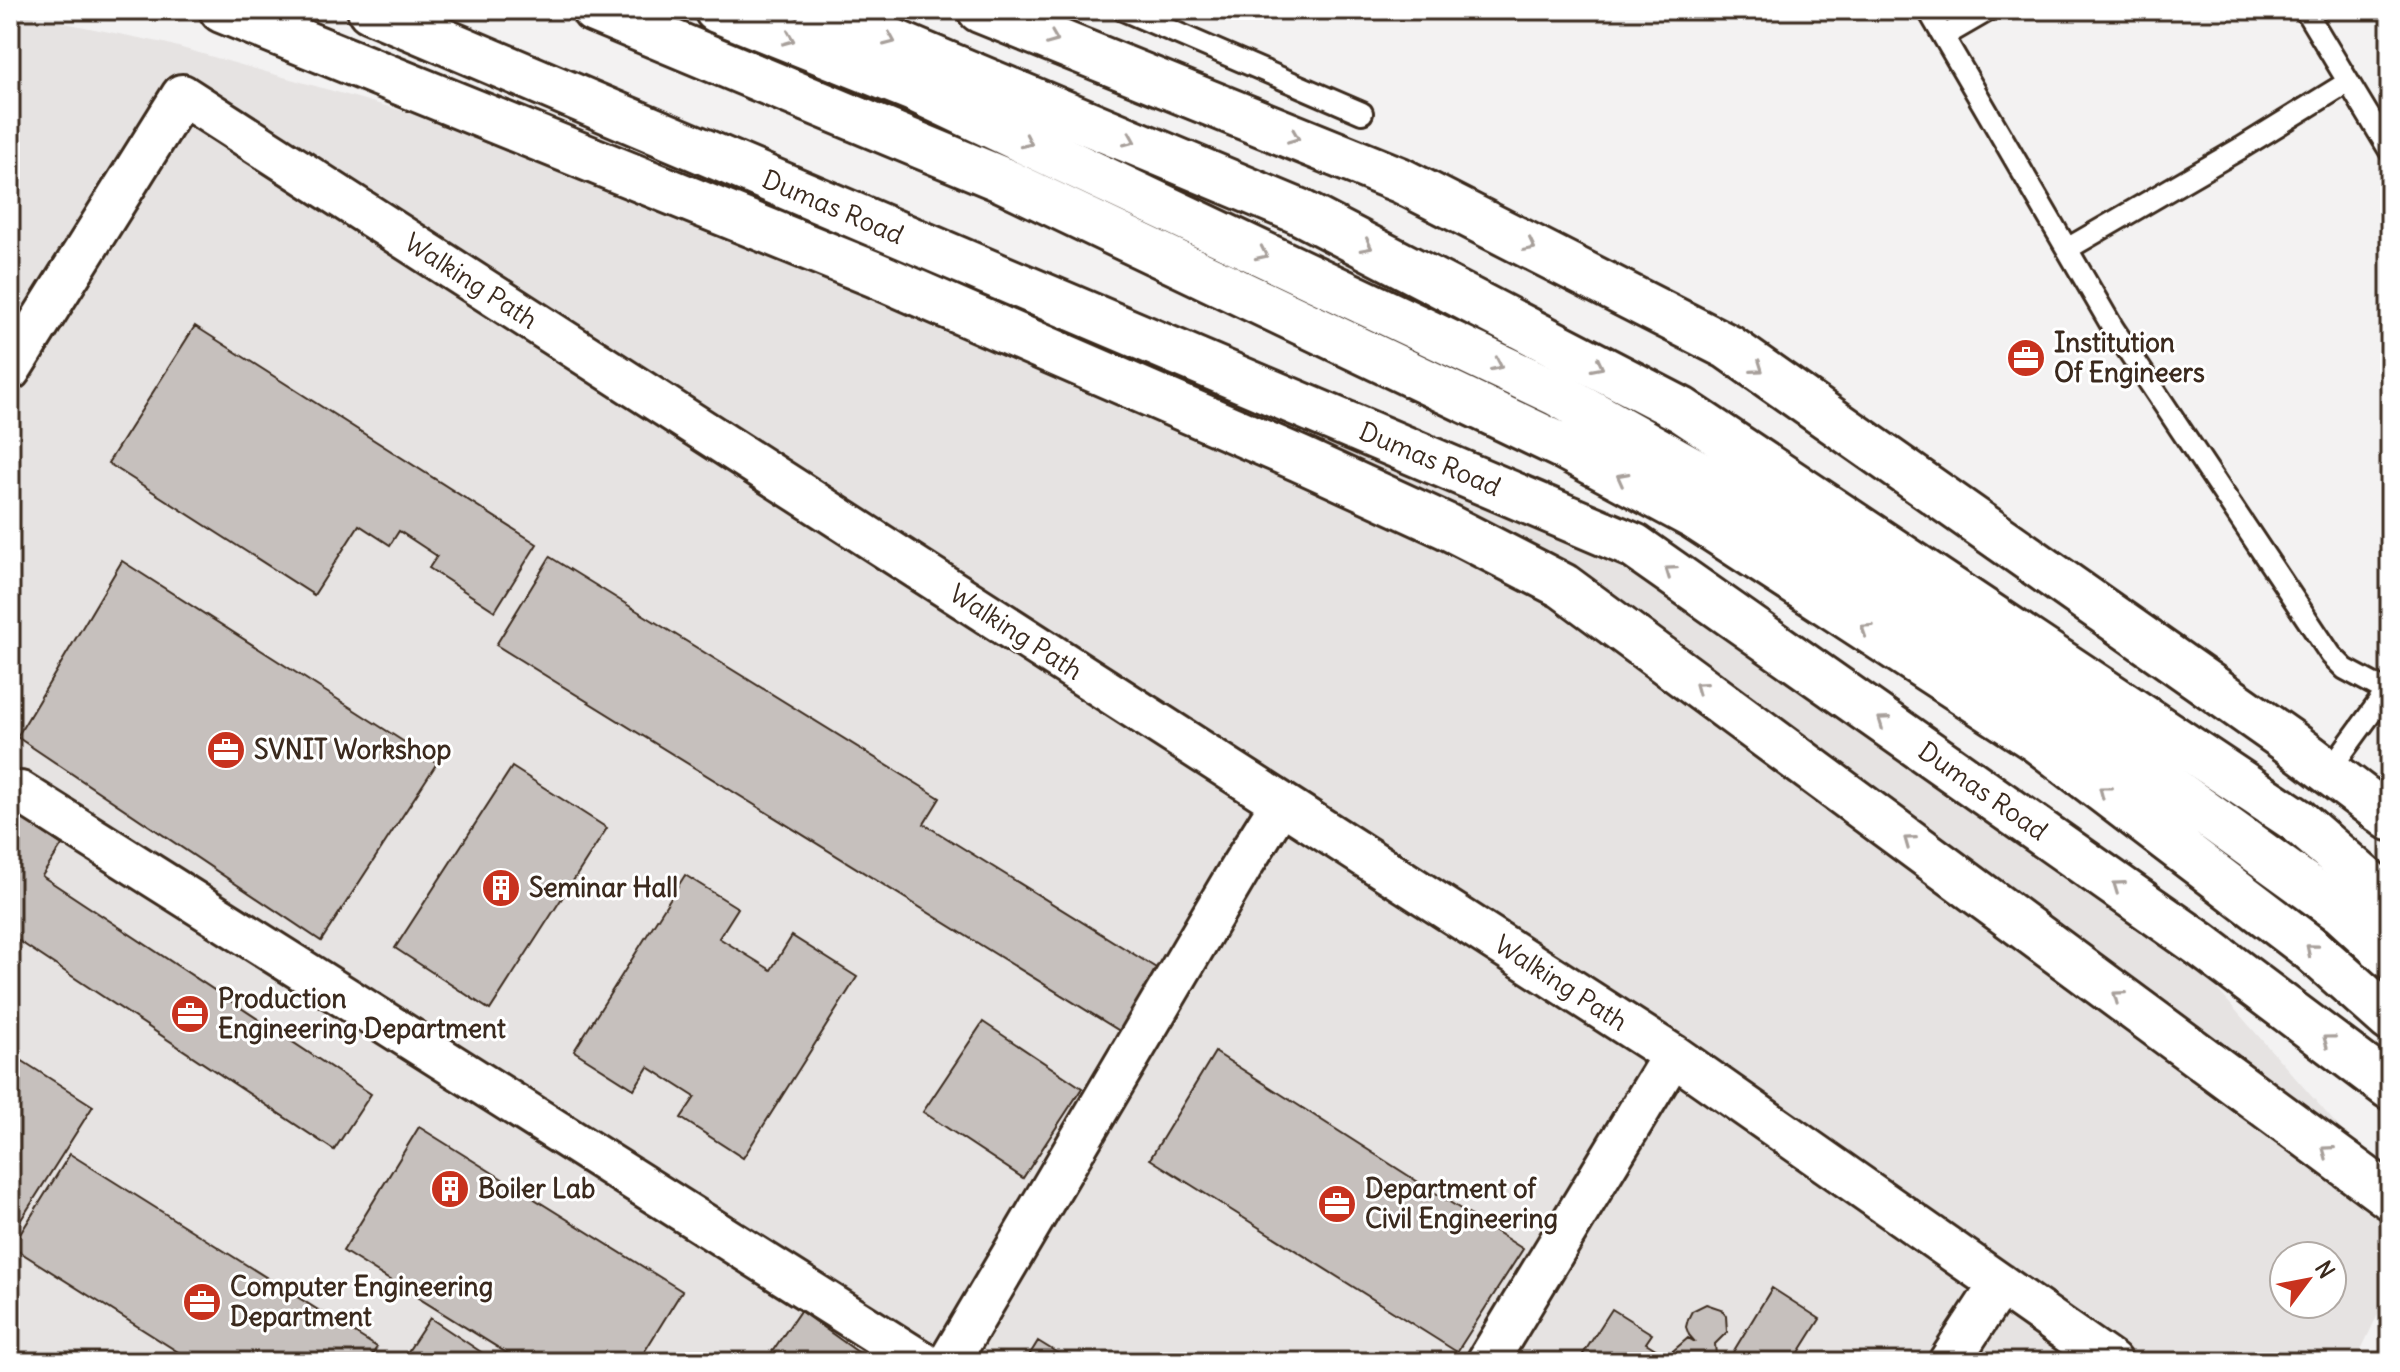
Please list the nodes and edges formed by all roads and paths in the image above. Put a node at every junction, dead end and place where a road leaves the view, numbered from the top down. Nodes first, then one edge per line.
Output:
1 (222, 10) edge
2 (370, 10) edge
3 (594, 10) edge
4 (717, 10) edge
5 (818, 10) edge
6 (980, 10) edge
7 (1123, 10) edge
8 (1928, 10) edge
9 (1989, 10) edge
10 (2305, 10) edge
11 (1944, 36) junction
12 (2348, 82) junction
13 (1362, 113) dead end
14 (2390, 151) edge
15 (2067, 249) junction
16 (10, 370) edge
17 (2388, 689) edge
18 (2328, 772) junction
19 (20, 792) dead end
20 (1281, 803) junction
21 (2390, 818) edge
22 (2390, 901) edge
23 (2390, 956) edge
24 (2390, 1019) edge
25 (1673, 1055) junction
26 (2390, 1087) edge
27 (2390, 1197) edge
28 (2000, 1284) junction
29 (922, 1362) edge
30 (949, 1362) edge
31 (1487, 1362) edge
32 (1949, 1362) edge
33 (2111, 1362) edge

27 -> 1 main road
26 -> 2 main road, Dumas Road
24 -> 3 main road
4 -> 23 main road
5 -> 22 main road
6 -> 18 main road
7 - 13 lane
8 - 11 lane
9 - 11 lane
10 - 12 lane
11 - 15 lane
12 - 14 lane
12 - 15 lane
15 - 17 lane
16 - 20 street, Walking Path
17 - 18 lane
18 - 21 main road
19 - 29 street
20 - 25 street, Walking Path
20 - 30 street
25 - 28 street, Walking Path
25 - 31 street
28 - 32 street
28 - 33 street, Walking Path

